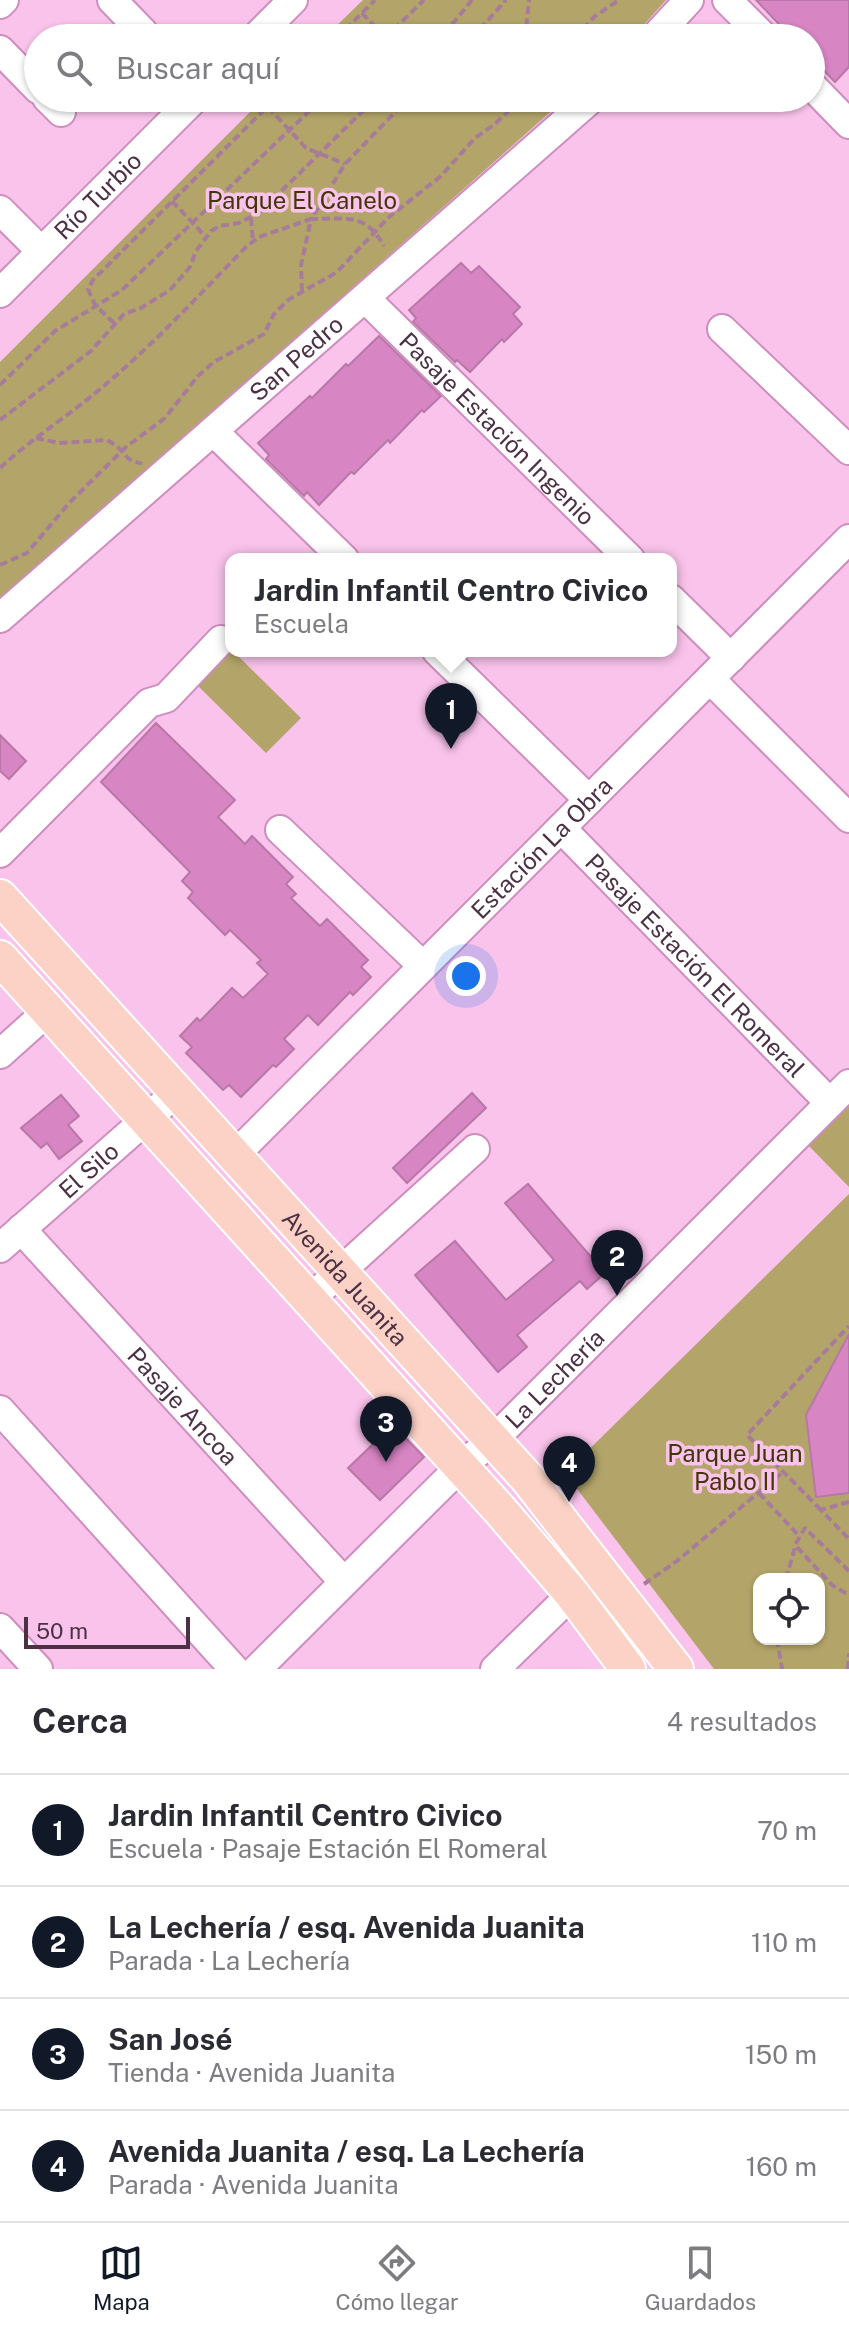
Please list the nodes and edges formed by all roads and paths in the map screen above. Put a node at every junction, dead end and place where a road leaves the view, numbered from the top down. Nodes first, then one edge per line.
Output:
1 (112, 0) edge
2 (293, 0) edge
3 (375, 0) edge
4 (424, 0) edge
5 (472, 0) edge
6 (506, 0) edge
7 (529, 0) edge
8 (619, 0) edge
9 (689, 0) edge
10 (727, 0) edge
11 (362, 13) junction
12 (135, 24) edge
13 (269, 24) edge
14 (351, 24) edge
15 (372, 24) edge
16 (399, 24) edge
17 (451, 24) edge
18 (485, 24) edge
19 (526, 24) edge
20 (588, 24) edge
21 (667, 24) edge
22 (751, 24) edge
23 (0, 50) edge
24 (24, 75) edge
25 (825, 99) edge
26 (181, 112) edge
27 (263, 112) edge
28 (272, 112) edge
29 (309, 112) edge
30 (362, 112) edge
31 (395, 112) edge
32 (507, 112) edge
33 (576, 112) edge
34 (849, 124) edge
35 (289, 131) junction
36 (320, 154) junction
37 (345, 164) junction
38 (172, 201) junction
39 (0, 210) edge
40 (251, 218) junction
41 (311, 219) junction
42 (193, 223) junction
43 (375, 231) junction
44 (205, 236) junction
45 (253, 242) junction
46 (41, 251) junction
47 (400, 267) junction
48 (302, 291) junction
49 (0, 293) edge
50 (365, 298) junction
51 (95, 305) junction
52 (114, 323) junction
53 (722, 329) dead end
54 (0, 385) edge
55 (0, 420) edge
56 (213, 431) junction
57 (35, 438) junction
58 (849, 450) edge
59 (121, 452) junction
60 (0, 468) edge
61 (158, 479) junction
62 (849, 539) edge
63 (338, 553) edge
64 (624, 553) edge
65 (0, 565) edge
66 (677, 605) edge
67 (0, 618) edge
68 (221, 640) dead end
69 (443, 657) edge
70 (731, 658) junction
71 (710, 679) junction
72 (589, 800) junction
73 (849, 818) edge
74 (561, 828) junction
75 (280, 830) dead end
76 (0, 853) edge
77 (0, 897) edge
78 (0, 958) edge
79 (423, 966) junction
80 (48, 1011) junction
81 (0, 1054) edge
82 (177, 1092) junction
83 (840, 1094) edge
84 (146, 1119) junction
85 (475, 1149) dead end
86 (235, 1155) junction
87 (21, 1229) junction
88 (0, 1248) edge
89 (340, 1271) junction
90 (309, 1300) junction
91 (849, 1326) edge
92 (0, 1410) edge
93 (493, 1440) junction
94 (460, 1467) junction
95 (783, 1472) junction
96 (759, 1493) junction
97 (849, 1502) edge
98 (821, 1510) junction
99 (800, 1537) junction
100 (849, 1539) edge
101 (795, 1545) junction
102 (849, 1571) edge
103 (788, 1573) edge
104 (344, 1582) junction
105 (572, 1594) junction
106 (849, 1595) edge
107 (622, 1600) junction
108 (0, 1628) edge
109 (778, 1645) edge
110 (849, 1653) edge
111 (38, 1669) edge
112 (234, 1669) edge
113 (257, 1669) edge
114 (495, 1669) edge
115 (628, 1669) edge
116 (676, 1669) edge
117 (782, 1669) edge
118 (848, 1669) edge

1 - 12 street
2 - 13 street
3 - 11 path
4 - 16 path
5 - 17 path
6 - 18 path
7 - 19 path
8 - 20 path
9 - 21 street
10 - 22 street
11 - 14 path
11 - 15 path
23 - 24 street
25 - 34 street
26 - 46 street, Río Turbio
27 - 38 path
28 - 35 path
29 - 35 path
30 - 36 path
31 - 37 path
32 - 43 path
33 - 47 street, San Pedro
35 - 36 path
35 - 42 path
36 - 37 path
36 - 40 path
37 - 41 path
38 - 42 path
38 - 51 path
39 - 46 street
40 - 44 path
40 - 45 path
41 - 43 path
41 - 45 path
41 - 48 path
42 - 44 path
42 - 51 path
43 - 47 path
43 - 48 path
44 - 52 path
45 - 57 path
46 - 49 street, Río Turbio
47 - 50 street, San Pedro
48 - 59 path
50 - 56 street, San Pedro
50 - 64 street, Pasaje Estación Ingenio
51 - 52 path
51 - 54 path
52 - 55 path
53 - 58 street
56 - 61 street, San Pedro
56 - 63 street
57 - 59 path
57 - 60 path
59 - 61 path
59 - 65 path
61 - 67 street, San Pedro
62 - 70 street, Estación La Obra
66 - 70 street
68 - 76 street
69 - 72 street
70 - 71 street, Estación La Obra
71 - 72 street, Estación La Obra
71 - 73 street
72 - 74 street, Estación La Obra
74 - 79 street, Estación La Obra
74 - 83 street, Pasaje Estación El Romeral
75 - 79 street
77 - 82 main road, Avenida Juanita
78 - 80 main road, Avenida Juanita
79 - 86 street, Estación La Obra
80 - 81 street
80 - 84 main road, Avenida Juanita
82 - 84 street, El Silo
82 - 86 main road, Avenida Juanita
83 - 93 street, La Lechería
84 - 87 street, El Silo
84 - 90 main road, Avenida Juanita
85 - 89 street
86 - 89 main road, Avenida Juanita
87 - 88 street, El Silo
87 - 104 street, Pasaje Ancoa
89 - 90 street
89 - 93 main road, Avenida Juanita
90 - 94 main road, Avenida Juanita
91 - 95 path
92 - 112 street
93 - 94 street, La Lechería
93 - 107 main road, Avenida Juanita
94 - 104 street, La Lechería
94 - 105 main road, Avenida Juanita
95 - 96 path
95 - 98 path
96 - 99 path
96 - 107 path
97 - 98 path
98 - 100 path
99 - 101 path
99 - 102 path
101 - 103 path
101 - 106 path
104 - 113 street, La Lechería
105 - 114 street
105 - 115 main road, Avenida Juanita
107 - 116 main road, Avenida Juanita
108 - 111 street
109 - 117 path
110 - 118 path

